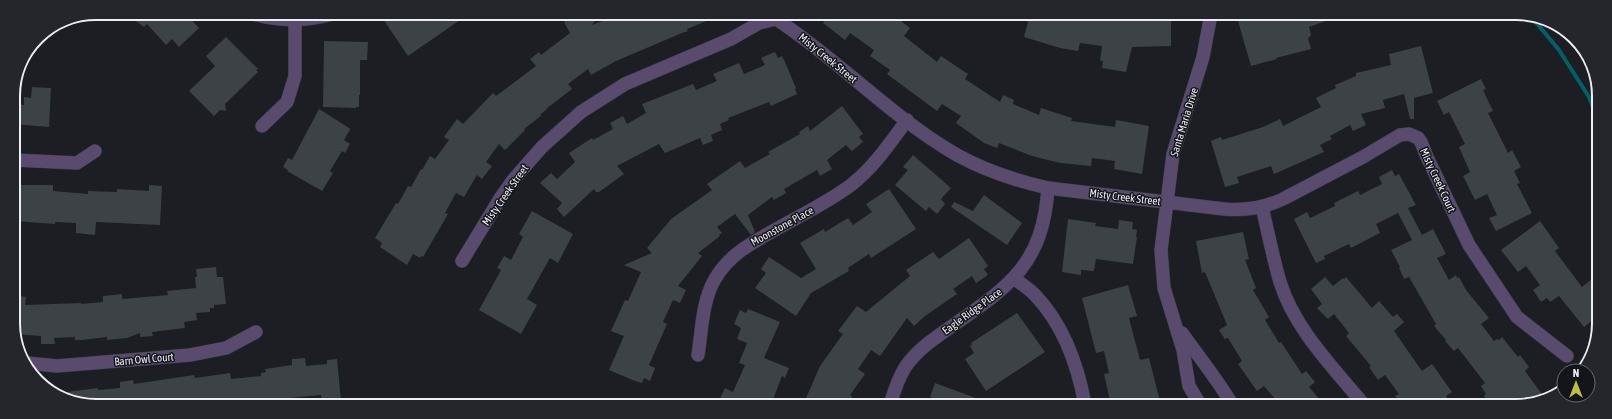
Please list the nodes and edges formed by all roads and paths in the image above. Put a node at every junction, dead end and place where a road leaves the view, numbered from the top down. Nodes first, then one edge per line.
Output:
1 (285, 20) edge
2 (302, 20) edge
3 (772, 20) edge
4 (778, 20) edge
5 (1210, 20) edge
6 (295, 21) junction
7 (907, 120) junction
8 (262, 126) dead end
9 (95, 151) dead end
10 (20, 160) edge
11 (1048, 188) junction
12 (1167, 202) junction
13 (1262, 207) junction
14 (462, 260) dead end
15 (1014, 278) junction
16 (1176, 325) junction
17 (256, 332) dead end
18 (698, 356) dead end
19 (1567, 356) dead end
20 (32, 364) edge
21 (892, 399) edge
22 (1084, 399) edge
23 (1197, 399) edge
24 (1229, 399) edge
25 (1359, 399) edge

1 - 6 street
2 - 6 street
3 - 14 street, Misty Creek Street
4 - 7 street, Misty Creek Street
5 - 12 street, Santa Maria Drive
6 - 8 street
7 - 11 street, Misty Creek Street
7 - 18 street, Moonstone Place
9 - 10 street
11 - 12 street, Misty Creek Street
11 - 15 street, Eagle Ridge Place
12 - 13 street, Misty Creek Court
12 - 16 street, Santa Maria Drive
13 - 19 street, Misty Creek Court
13 - 25 street
15 - 21 street, Eagle Ridge Place
15 - 22 street
16 - 23 street, Santa Maria Drive
16 - 24 street, Santa Maria Drive
17 - 20 street, Barn Owl Court

